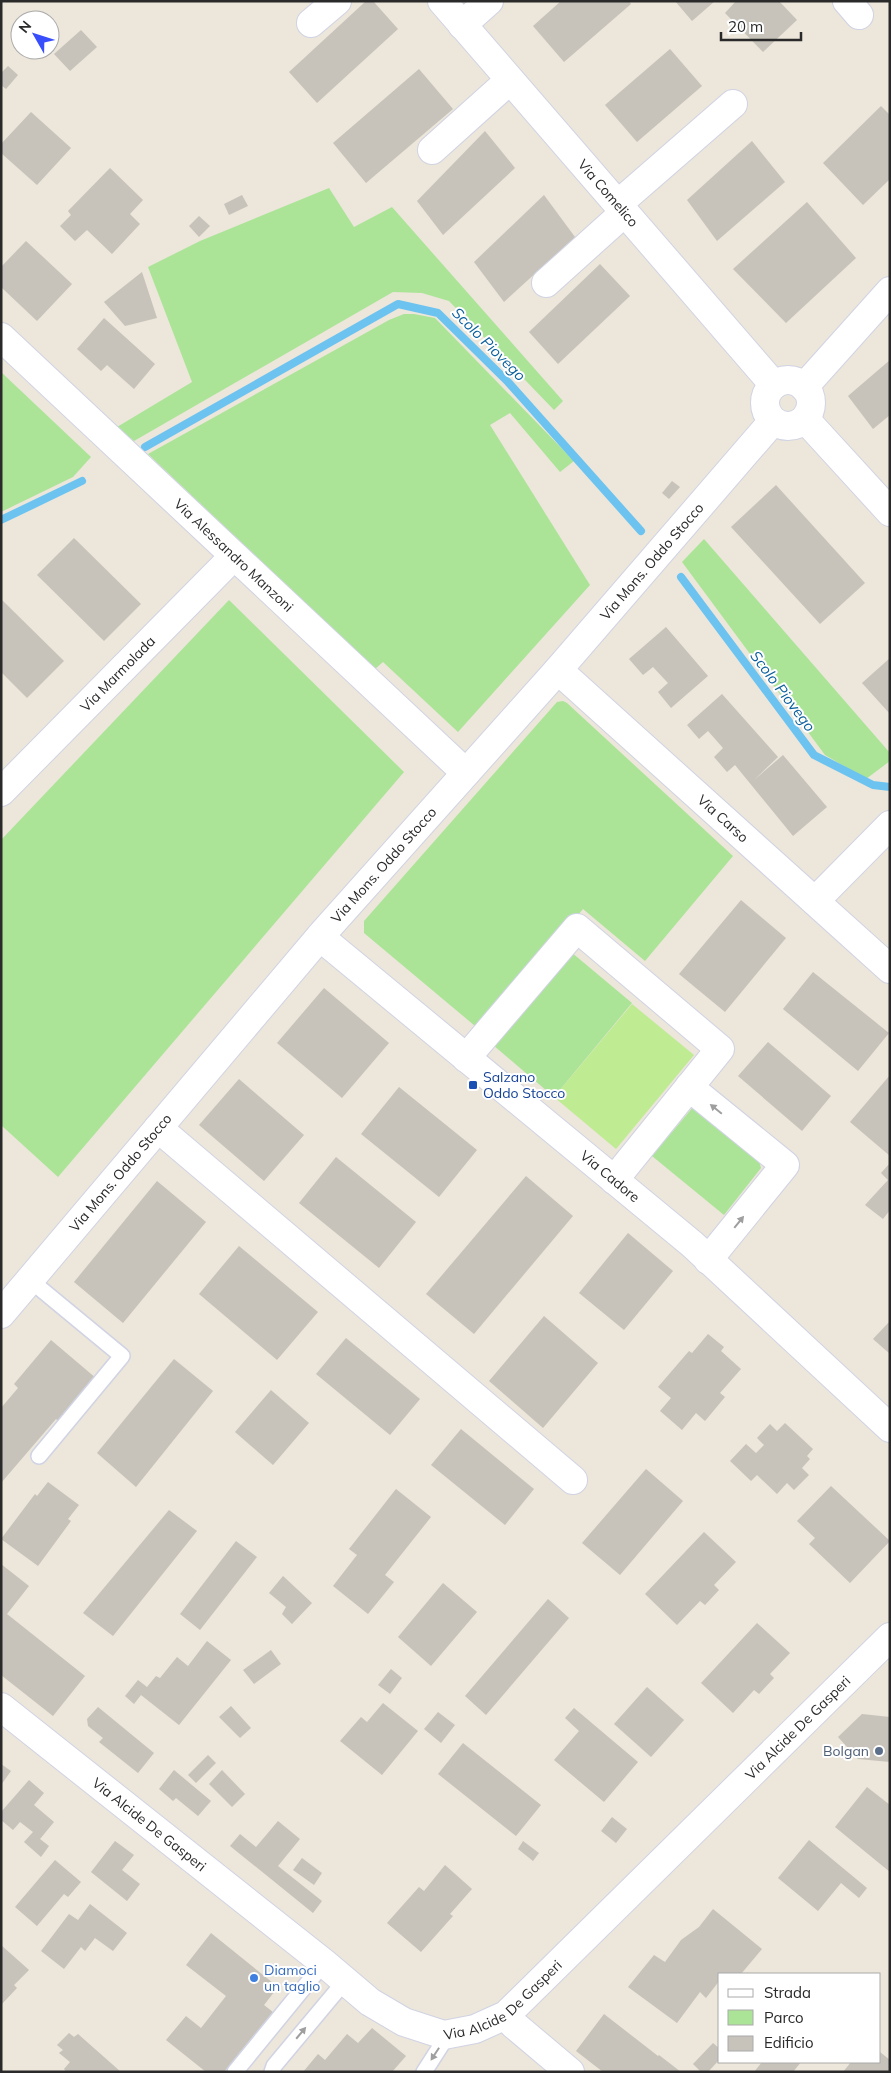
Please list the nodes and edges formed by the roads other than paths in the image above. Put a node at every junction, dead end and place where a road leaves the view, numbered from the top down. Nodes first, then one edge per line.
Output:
1 (337, 1) edge
2 (442, 1) edge
3 (489, 1) edge
4 (312, 23) dead end
5 (462, 25) junction
6 (510, 80) junction
7 (733, 104) dead end
8 (432, 150) dead end
9 (622, 208) junction
10 (546, 282) dead end
11 (890, 291) edge
12 (1, 337) edge
13 (774, 385) junction
14 (804, 387) junction
15 (805, 419) junction
16 (773, 421) junction
17 (890, 512) edge
18 (234, 556) junction
19 (558, 670) junction
20 (466, 773) junction
21 (1, 792) edge
22 (890, 825) edge
23 (815, 901) junction
24 (320, 937) junction
25 (890, 969) edge
26 (466, 1058) junction
27 (689, 1087) junction
28 (158, 1128) junction
29 (614, 1180) junction
30 (708, 1260) junction
31 (30, 1280) junction
32 (1, 1314) edge
33 (890, 1428) edge
34 (39, 1456) dead end
35 (573, 1480) dead end
36 (890, 1637) edge
37 (1, 1707) edge
38 (324, 1963) junction
39 (345, 1981) junction
40 (506, 2015) junction
41 (444, 2035) junction
42 (235, 2072) edge
43 (272, 2072) edge
44 (424, 2072) edge
45 (570, 2072) edge

1 - 4 street
2 - 5 street, Via Comelico
3 - 5 street
5 - 6 street, Via Comelico
6 - 8 street
6 - 9 street, Via Comelico
7 - 9 street
9 - 10 street
9 - 13 street, Via Comelico
11 - 14 street
12 - 18 street, Via Alessandro Manzoni
13 - 14 street
13 - 16 street
14 - 15 street
15 - 16 street
15 - 17 street
16 - 19 street, Via Mons. Oddo Stocco
18 - 20 street, Via Alessandro Manzoni
18 - 21 street, Via Marmolada
19 - 20 street, Via Mons. Oddo Stocco
19 - 23 street, Via Carso
20 - 24 street, Via Mons. Oddo Stocco
22 - 23 street
23 - 25 street, Via Carso
24 - 26 street, Via Cadore
24 - 28 street, Via Mons. Oddo Stocco
26 - 27 street
26 - 29 street, Via Cadore
27 - 29 street
30 -> 27 street
28 - 31 street, Via Mons. Oddo Stocco
28 - 35 street
29 - 30 street, Via Cadore
30 - 33 street, Via Cadore
31 - 32 street, Via Mons. Oddo Stocco
31 - 34 lane
36 - 40 street, Via Alcide De Gasperi
37 - 38 street, Via Alcide De Gasperi
38 - 39 street, Via Alcide De Gasperi
38 - 42 lane
39 - 41 street, Via Alcide De Gasperi
43 -> 39 lane
40 - 41 street, Via Alcide De Gasperi
40 - 45 street
41 -> 44 lane

